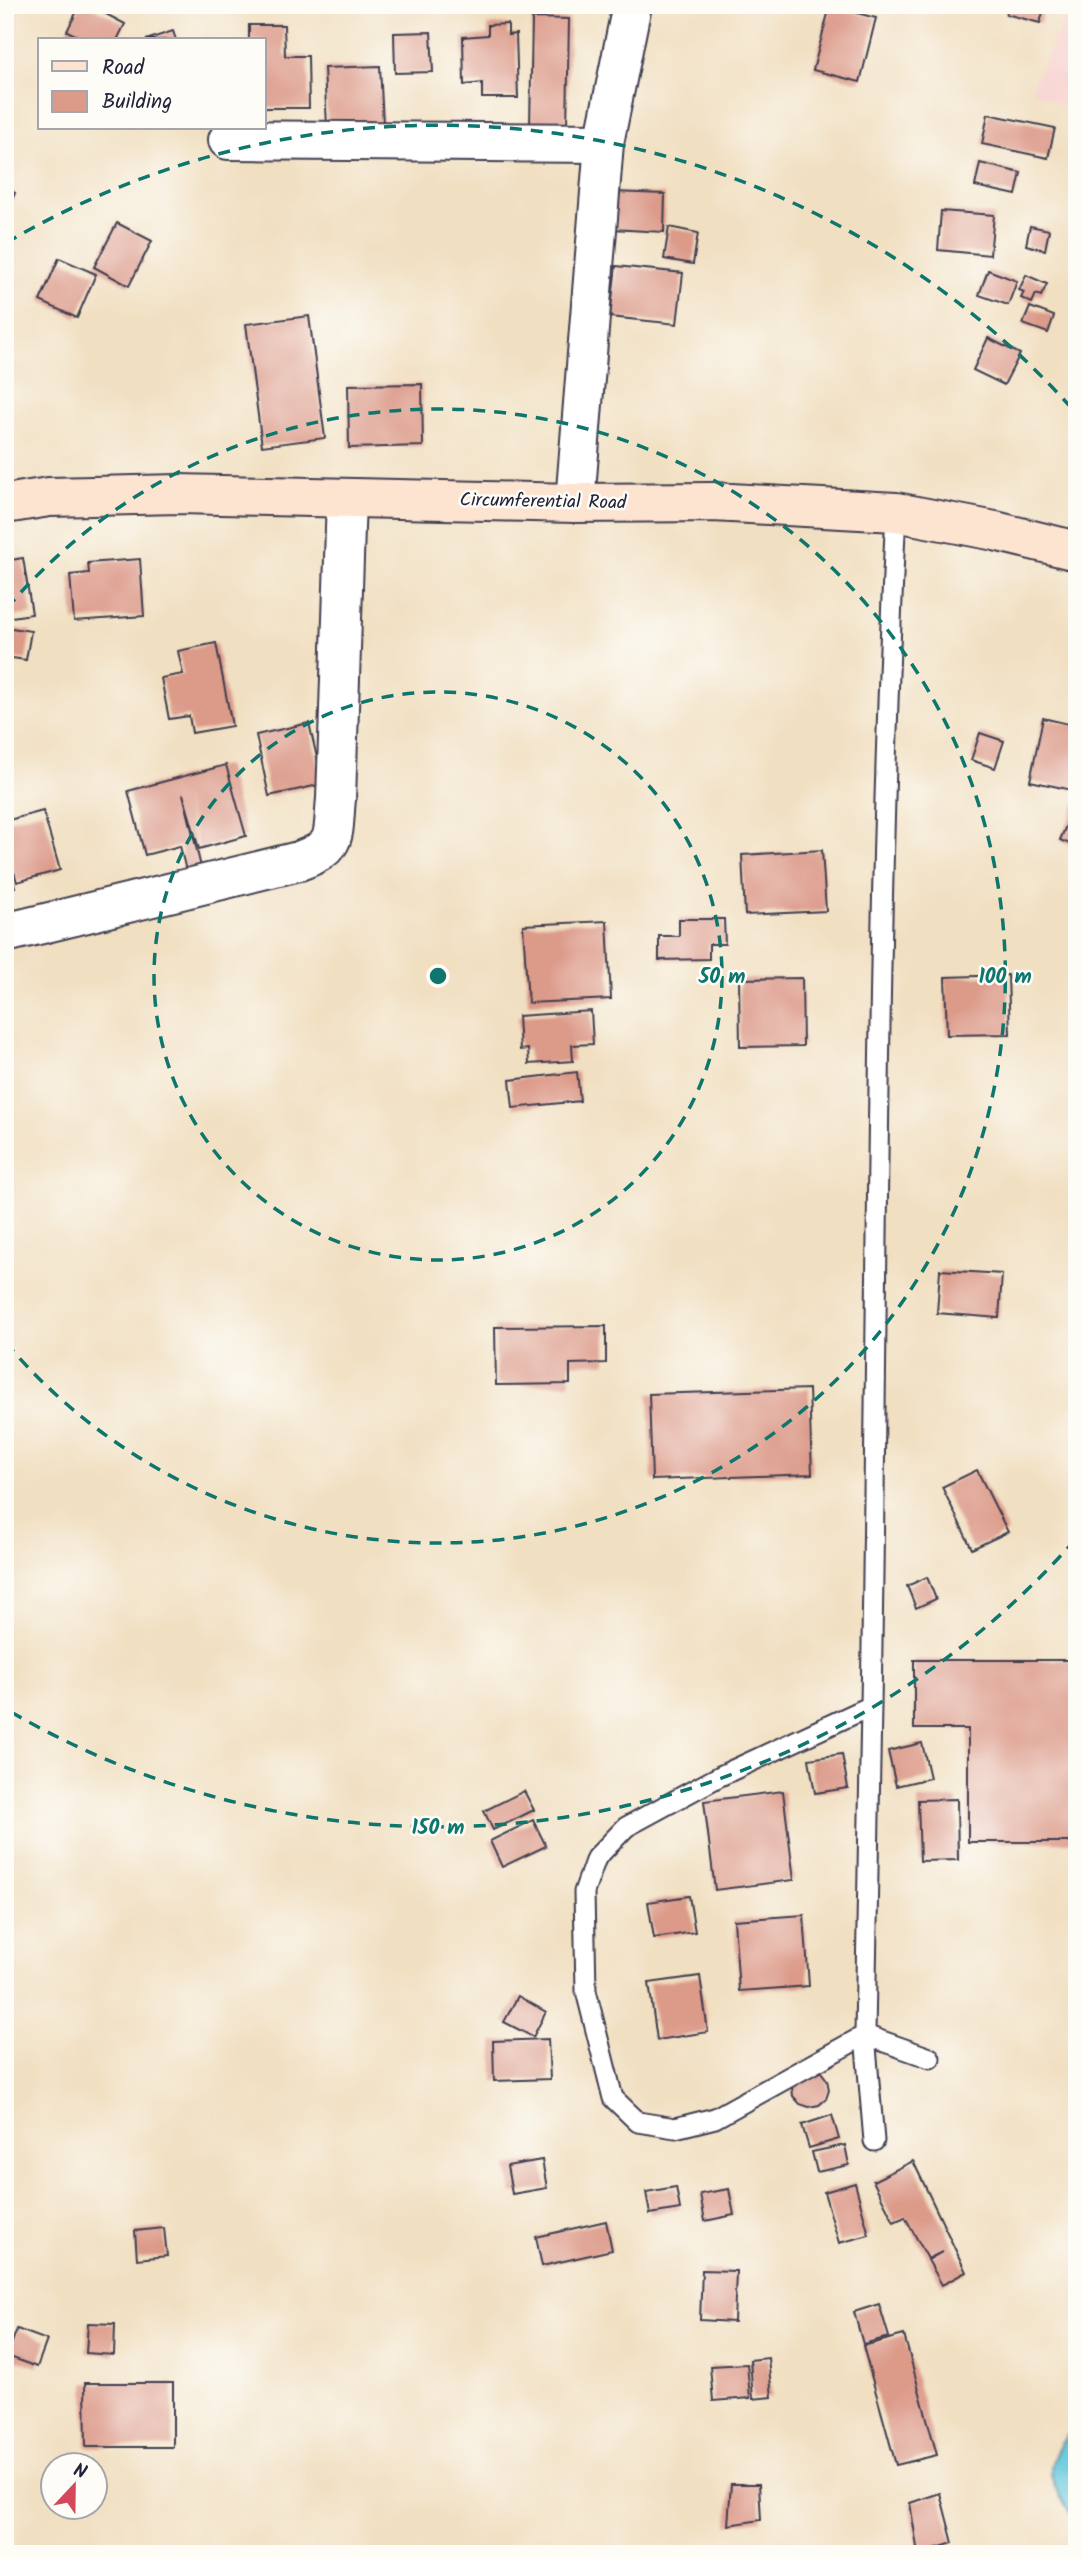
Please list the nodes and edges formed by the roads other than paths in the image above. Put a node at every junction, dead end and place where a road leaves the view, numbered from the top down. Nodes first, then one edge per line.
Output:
1 (632, 5) edge
2 (228, 140) dead end
3 (604, 143) junction
4 (346, 498) junction
5 (575, 503) junction
6 (5, 505) edge
7 (896, 512) junction
8 (1077, 551) edge
9 (5, 933) edge
10 (871, 1706) junction
11 (864, 2035) junction
12 (930, 2058) dead end
13 (874, 2141) dead end

1 - 3 street
2 - 3 street
3 - 5 street
4 - 5 main road, Circumferential Road
4 - 6 main road, Circumferential Road
4 - 9 street
5 - 7 main road, Circumferential Road
7 - 8 main road, Circumferential Road
7 - 10 lane
10 - 11 lane
10 - 11 lane
11 - 12 lane
11 - 13 lane

